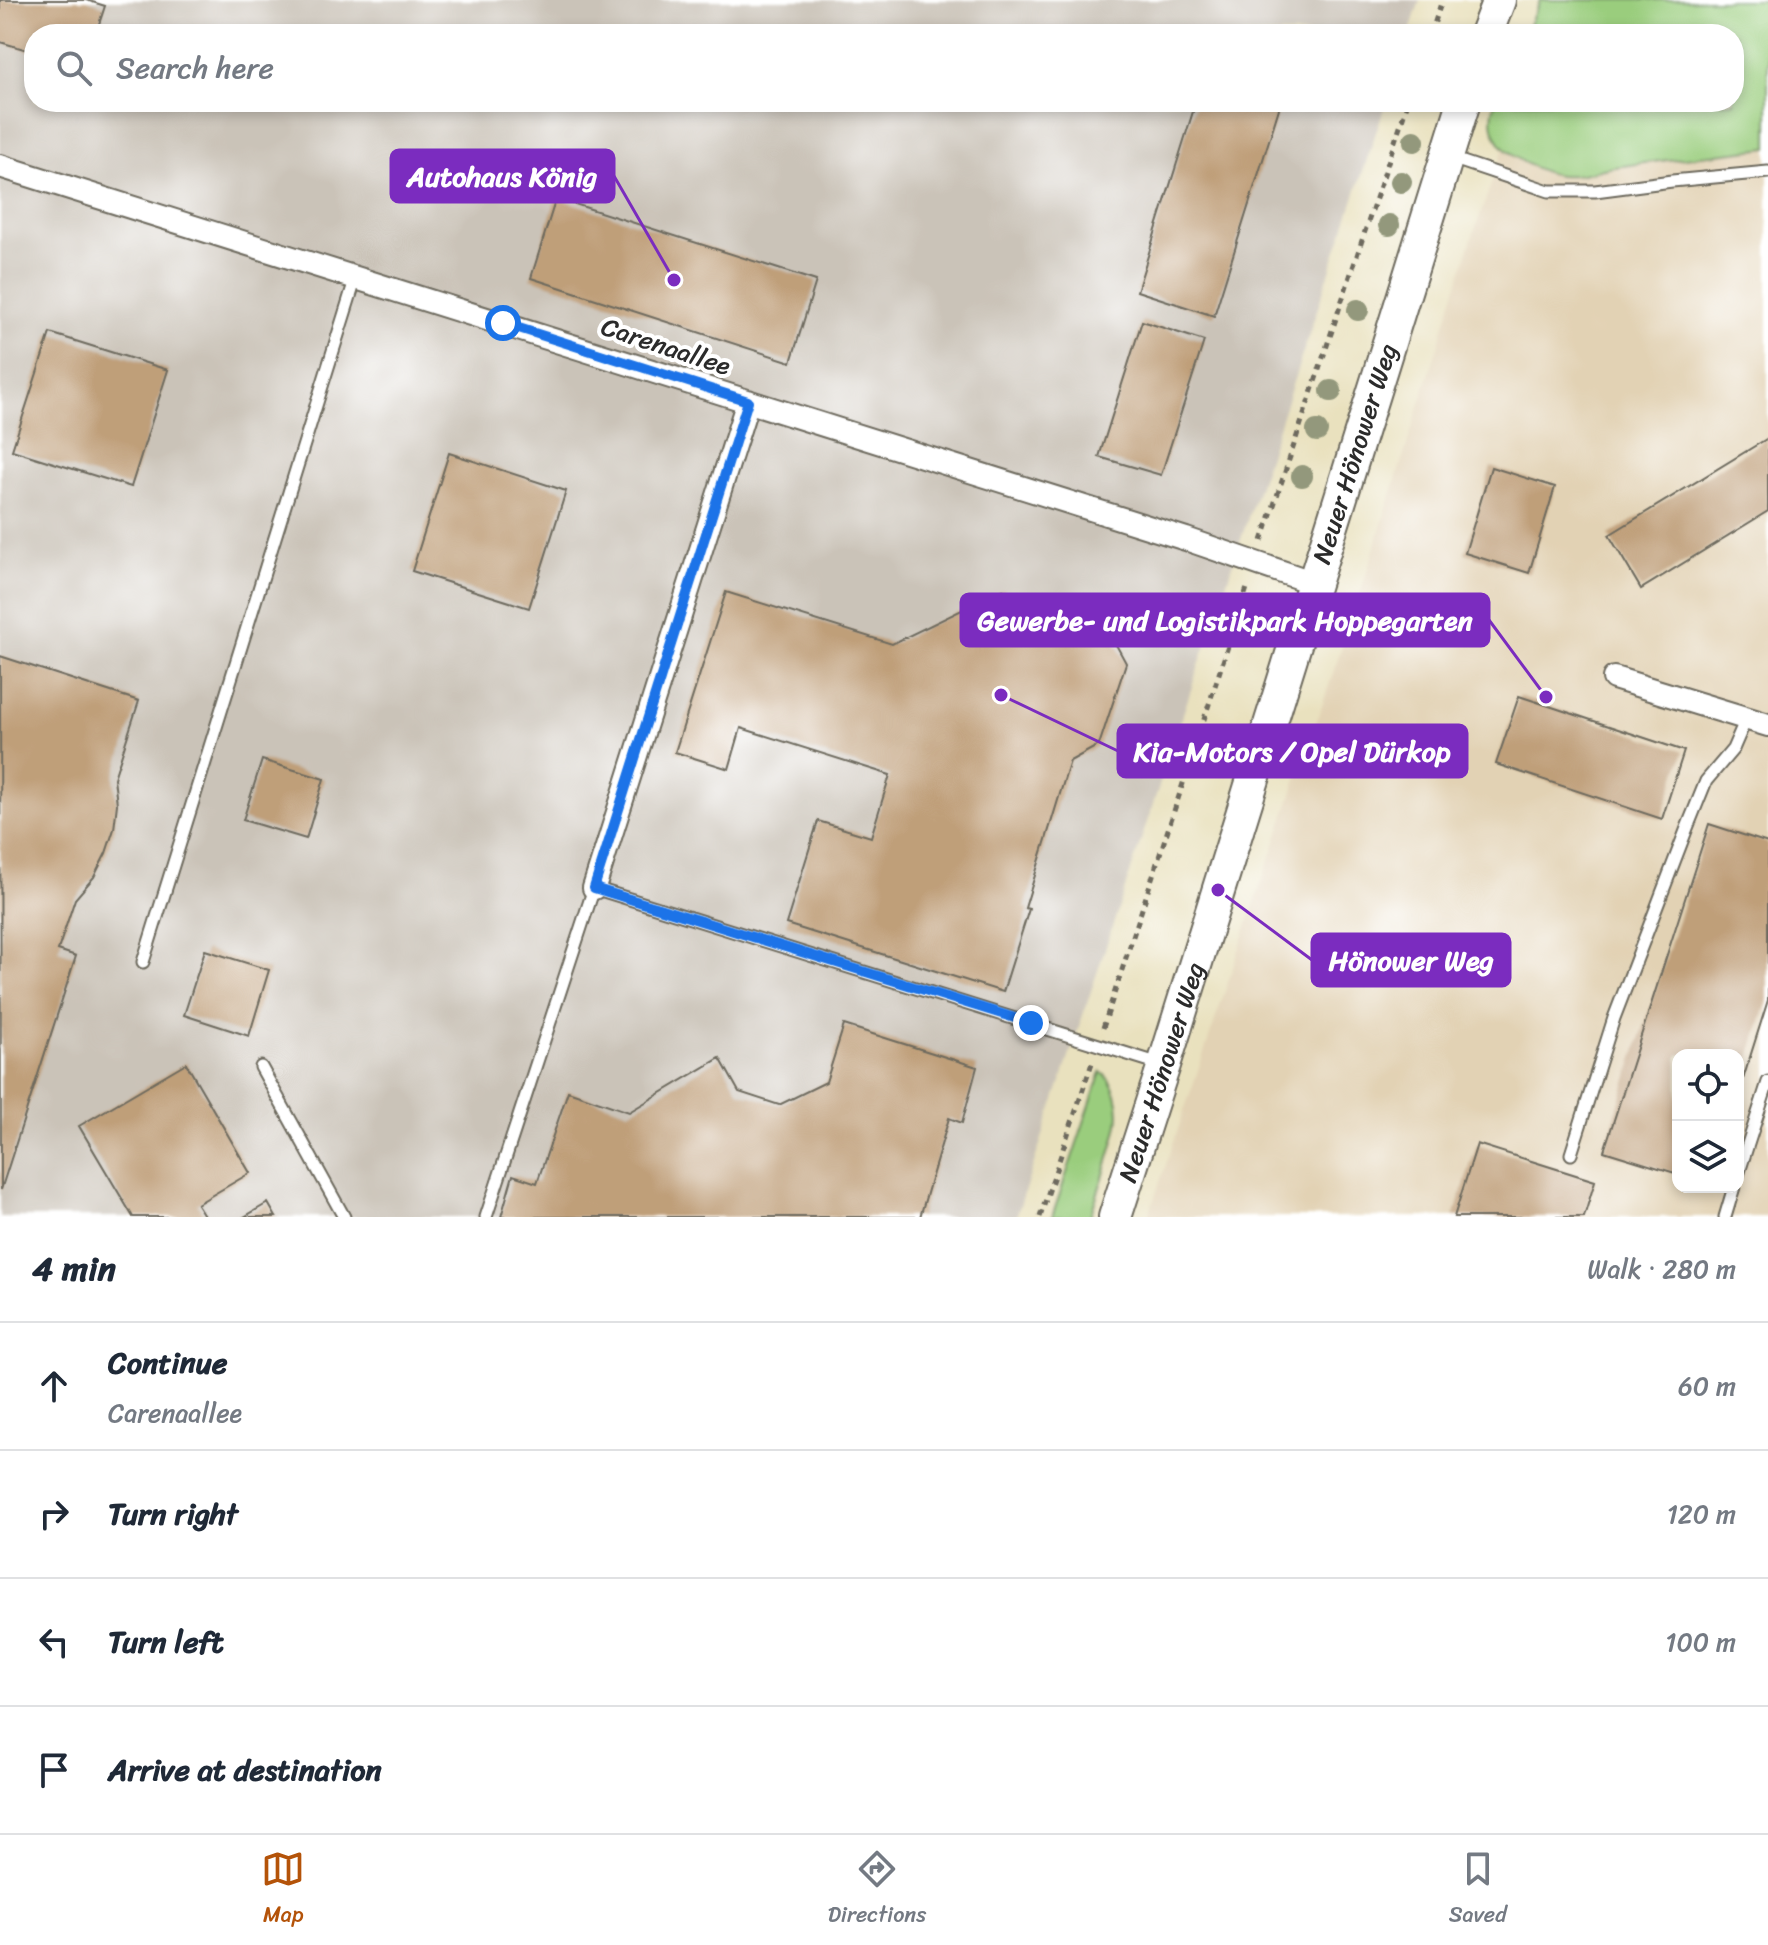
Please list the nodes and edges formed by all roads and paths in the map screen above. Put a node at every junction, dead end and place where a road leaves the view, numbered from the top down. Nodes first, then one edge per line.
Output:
1 (1442, 0) edge
2 (1499, 0) edge
3 (1434, 24) edge
4 (1490, 24) edge
5 (1405, 112) edge
6 (1461, 112) edge
7 (1447, 156) junction
8 (0, 166) edge
9 (1768, 172) edge
10 (356, 277) junction
11 (748, 401) junction
12 (1256, 562) junction
13 (1314, 583) junction
14 (1614, 678) dead end
15 (1746, 719) junction
16 (1768, 725) edge
17 (594, 888) junction
18 (143, 962) dead end
19 (1098, 1044) junction
20 (1164, 1065) junction
21 (261, 1067) dead end
22 (1768, 1082) edge
23 (1571, 1154) dead end
24 (1744, 1156) edge
25 (1732, 1193) edge
26 (344, 1217) edge
27 (486, 1217) edge
28 (1040, 1217) edge
29 (1115, 1217) edge
30 (1725, 1217) edge

1 - 3 path
2 - 4 main road
5 - 12 path
6 - 7 main road, Neuer Hönower Weg
7 - 9 lane
7 - 13 main road, Neuer Hönower Weg
8 - 10 street, Carenaallee
10 - 11 street, Carenaallee
10 - 18 lane
11 - 12 street, Carenaallee
11 - 17 street
12 - 13 street, Carenaallee
12 - 19 path
13 - 20 main road, Neuer Hönower Weg
14 - 15 street
15 - 16 street
15 - 23 lane
17 - 19 lane
17 - 27 lane
19 - 20 lane
19 - 28 path
20 - 29 main road, Neuer Hönower Weg
21 - 26 lane
22 - 24 lane
25 - 30 lane

